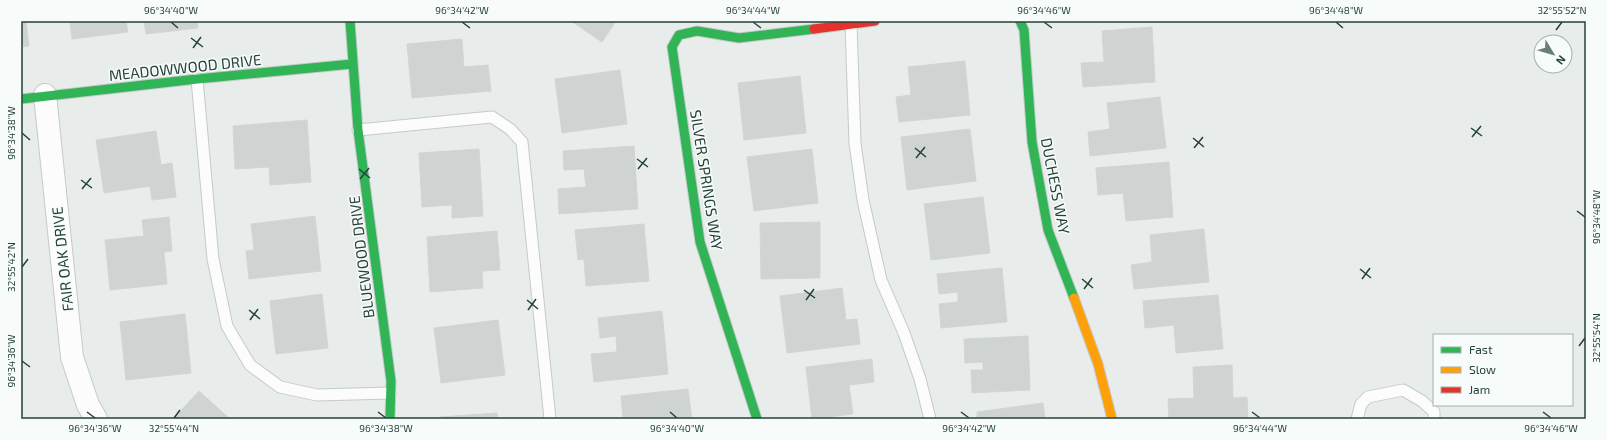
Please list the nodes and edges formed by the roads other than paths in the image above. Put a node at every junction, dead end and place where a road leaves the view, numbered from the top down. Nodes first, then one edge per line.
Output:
1 (350, 21) edge
2 (875, 21) edge
3 (1020, 21) edge
4 (851, 24) junction
5 (352, 64) junction
6 (197, 79) junction
7 (45, 95) junction
8 (21, 99) edge
9 (358, 130) junction
10 (390, 394) junction
11 (96, 419) edge
12 (390, 419) edge
13 (550, 419) edge
14 (756, 419) edge
15 (930, 419) edge
16 (1112, 419) edge
17 (1357, 419) edge
18 (1434, 419) edge

1 - 5 street, BLUEWOOD DRIVE
2 - 4 street
3 - 16 street, DUCHESS WAY
4 - 14 street, SILVER SPRINGS WAY
4 - 15 lane
5 - 6 street, MEADOWWOOD DRIVE
5 - 9 street, BLUEWOOD DRIVE
6 - 7 street, MEADOWWOOD DRIVE
6 - 10 lane
7 - 8 street, MEADOWWOOD DRIVE
7 - 11 street, FAIR OAK DRIVE
9 - 10 street, BLUEWOOD DRIVE
9 - 13 lane
10 - 12 street, BLUEWOOD DRIVE
17 - 18 lane

